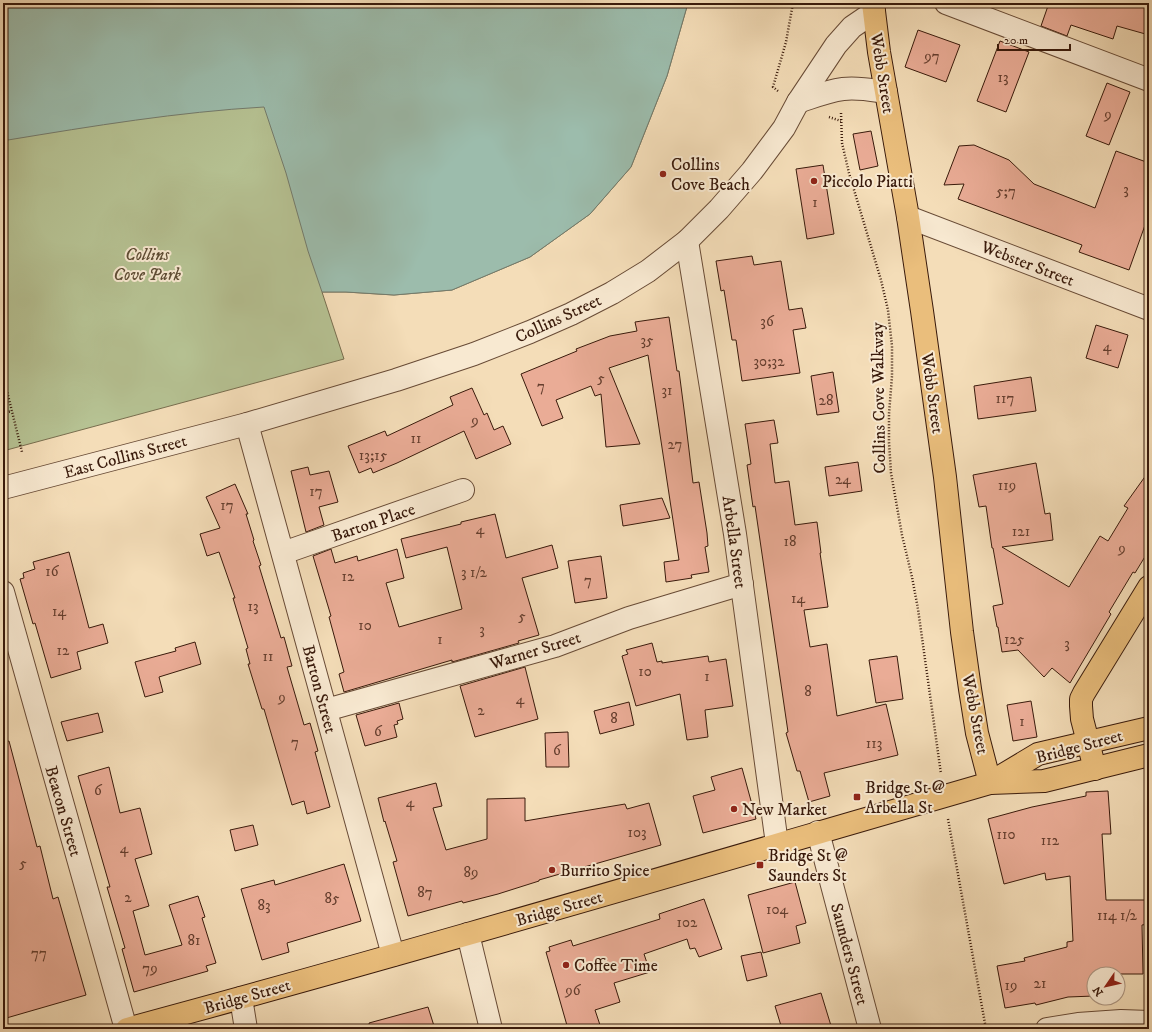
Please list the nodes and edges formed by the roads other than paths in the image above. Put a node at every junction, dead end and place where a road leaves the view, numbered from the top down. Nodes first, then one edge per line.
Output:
1 (946, 3) edge
2 (873, 7) edge
3 (1149, 80) edge
4 (886, 92) junction
5 (798, 102) junction
6 (908, 217) junction
7 (687, 241) junction
8 (1149, 309) edge
9 (247, 424) junction
10 (3, 488) edge
11 (463, 490) dead end
12 (283, 553) junction
13 (742, 584) junction
14 (1149, 587) edge
15 (3, 592) edge
16 (326, 710) junction
17 (1149, 728) edge
18 (1088, 742) junction
19 (1149, 755) edge
20 (1095, 769) junction
21 (990, 783) junction
22 (818, 832) junction
23 (777, 844) junction
24 (468, 934) junction
25 (393, 955) junction
26 (241, 998) junction
27 (1149, 1022) edge
28 (126, 1029) edge
29 (246, 1029) edge
30 (491, 1029) edge
31 (870, 1029) edge
32 (1047, 1029) edge

1 - 3 street
2 - 4 main road, Webb Street
2 - 5 street, Collins Street
4 - 5 street
4 - 6 main road, Webb Street
5 - 7 street, Collins Street
6 - 8 street, Webster Street
6 - 21 main road, Webb Street
7 - 9 street, Collins Street
7 - 13 street, Arbella Street
9 - 10 street, East Collins Street
9 - 12 street, Barton Street
11 - 12 street, Barton Place
12 - 16 street, Barton Street
13 - 16 street, Warner Street
13 - 23 street, Arbella Street
14 - 18 main road
15 - 28 street, Beacon Street
16 - 25 street, Barton Street
17 - 18 main road, Bridge Street
18 - 20 main road
18 - 21 main road, Bridge Street
19 - 20 main road, Bridge Street
20 - 21 main road, Bridge Street
21 - 22 main road, Bridge Street
22 - 23 main road, Bridge Street
22 - 31 street, Saunders Street
23 - 24 main road, Bridge Street
24 - 25 main road, Bridge Street
24 - 30 street
25 - 26 main road, Bridge Street
26 - 28 main road, Bridge Street
26 - 29 street
27 - 32 street

